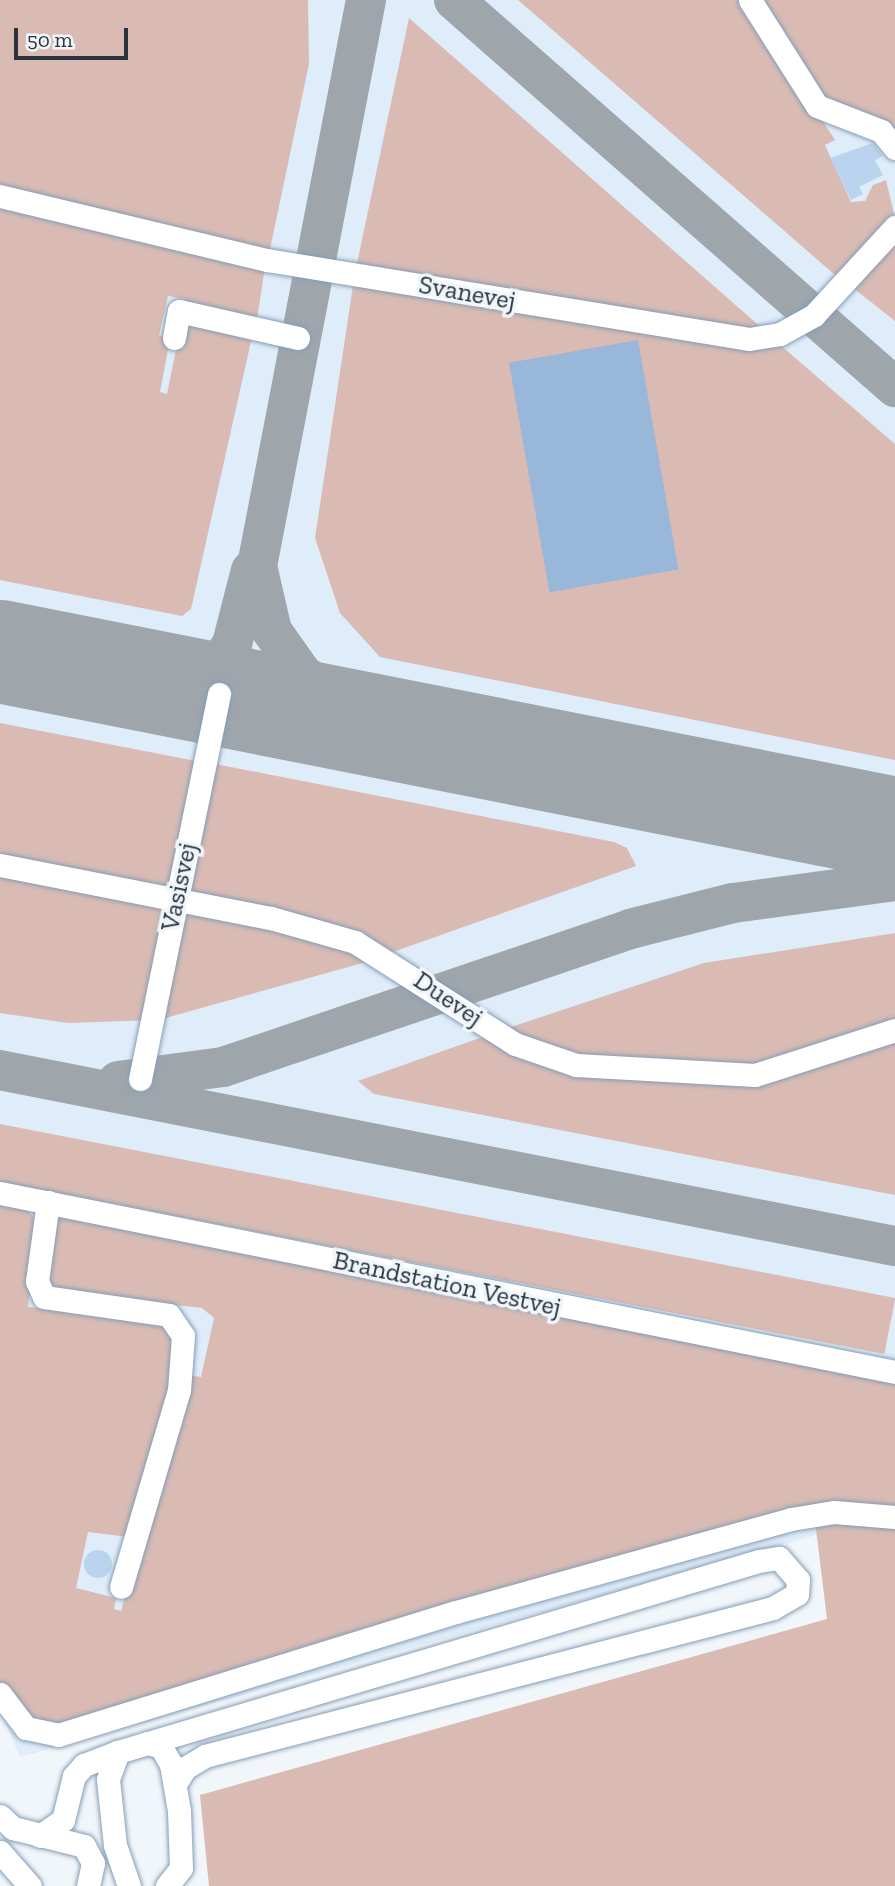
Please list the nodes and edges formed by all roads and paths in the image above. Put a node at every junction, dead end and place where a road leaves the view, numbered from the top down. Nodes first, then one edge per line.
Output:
1 (750, 0) edge
2 (895, 148) edge
3 (0, 196) edge
4 (895, 227) edge
5 (174, 338) dead end
6 (299, 338) dead end
7 (219, 694) dead end
8 (0, 865) edge
9 (177, 900) junction
10 (895, 1030) edge
11 (139, 1079) dead end
12 (0, 1193) edge
13 (48, 1202) junction
14 (895, 1373) edge
15 (895, 1517) edge
16 (121, 1587) dead end
17 (0, 1694) edge
18 (148, 1743) junction
19 (118, 1752) junction
20 (175, 1784) junction
21 (0, 1816) edge
22 (40, 1836) junction
23 (0, 1852) edge
24 (30, 1886) edge
25 (88, 1886) edge
26 (129, 1886) edge
27 (167, 1886) edge

1 - 2 lane
3 - 4 lane, Svanevej
5 - 6 lane
7 - 9 lane, Vasisvej
8 - 9 lane, Duevej
9 - 10 lane, Duevej
9 - 11 lane, Vasisvej
12 - 13 lane, Brandstation Vestvej
13 - 14 lane, Brandstation Vestvej
13 - 16 lane
15 - 17 lane
18 - 19 lane
18 - 20 lane
18 - 20 lane
19 - 22 lane
19 - 26 lane
20 - 27 lane
21 - 22 lane
22 - 25 lane
23 - 24 lane

